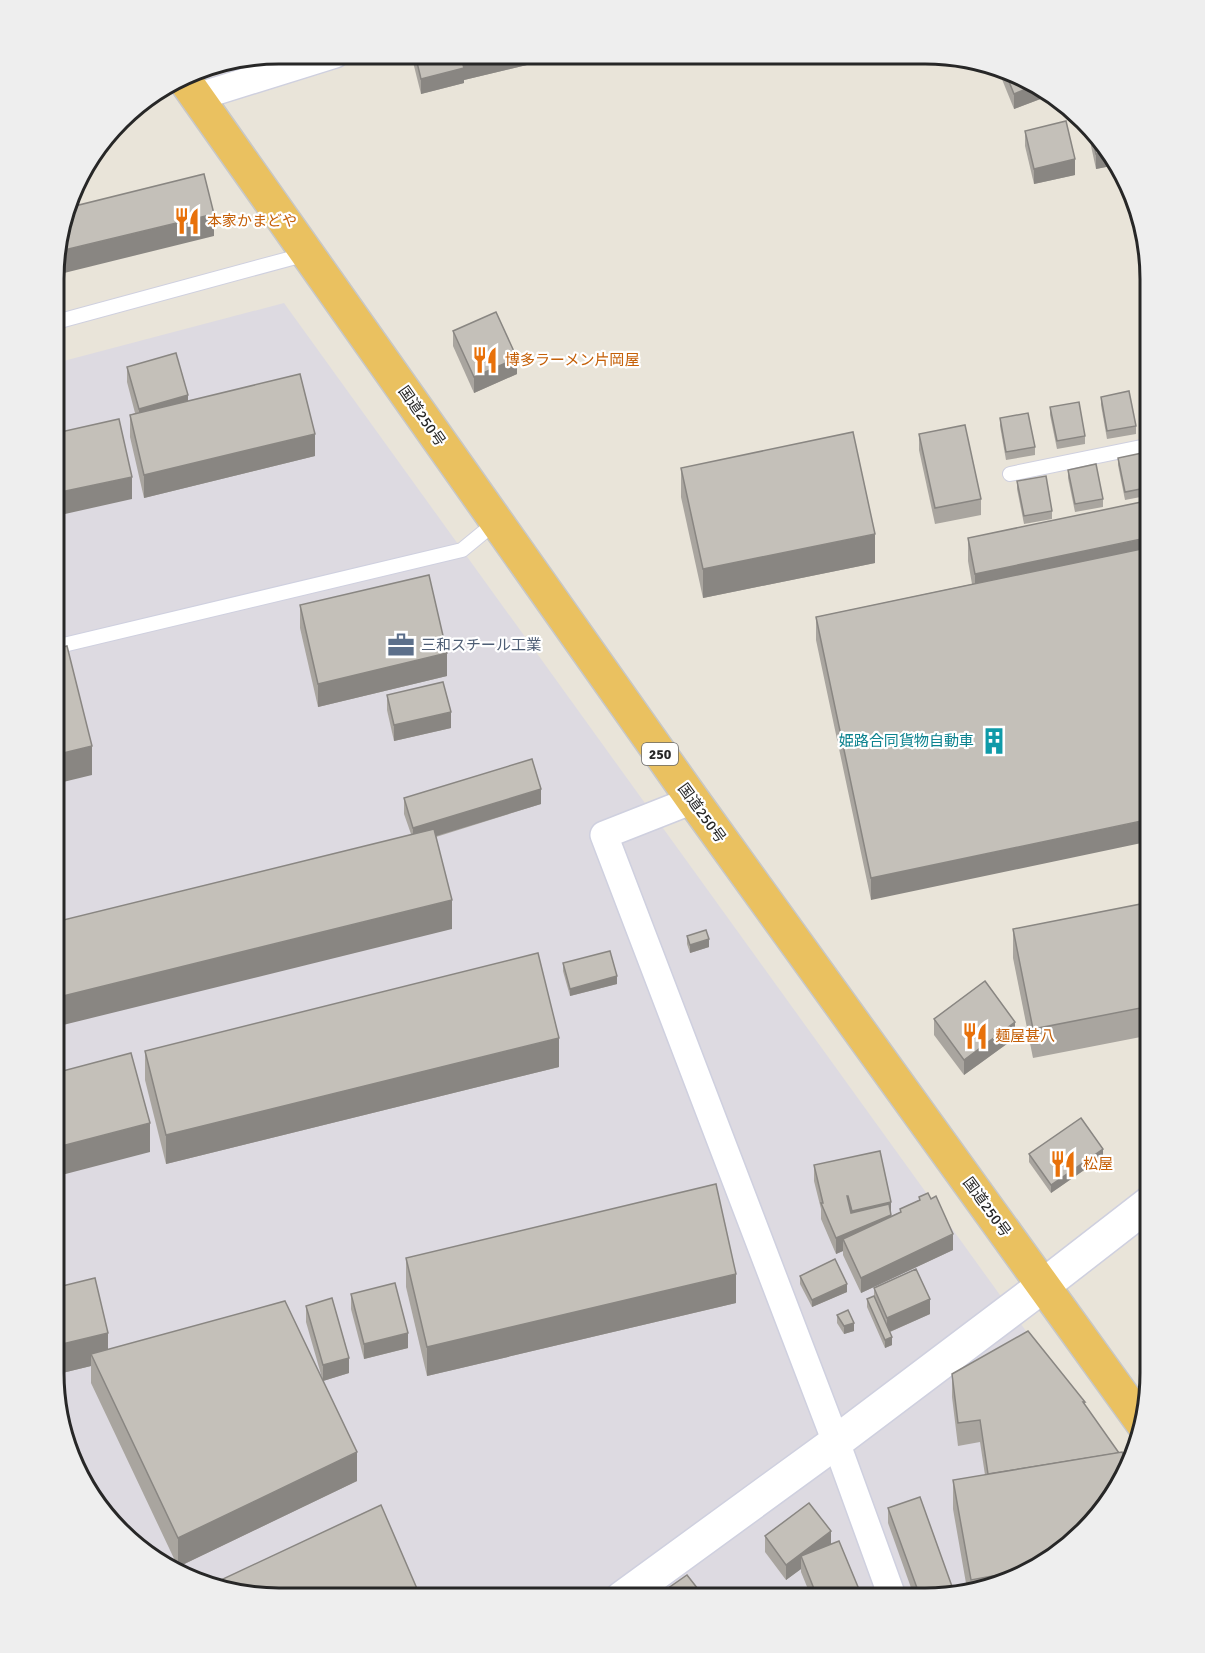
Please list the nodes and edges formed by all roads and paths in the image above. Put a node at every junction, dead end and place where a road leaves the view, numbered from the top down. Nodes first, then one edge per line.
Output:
1 (293, 64) edge
2 (191, 88) edge
3 (308, 254) junction
4 (64, 320) edge
5 (1140, 447) edge
6 (1010, 474) dead end
7 (496, 522) junction
8 (64, 645) edge
9 (693, 800) junction
10 (1140, 1210) edge
11 (1044, 1285) junction
12 (1136, 1414) edge
13 (836, 1442) junction
14 (636, 1588) edge
15 (889, 1588) edge

1 - 2 street
2 - 3 highway, 国道250号 / 250
3 - 4 lane
3 - 7 highway, 国道250号 / 250
5 - 6 lane
7 - 8 lane
7 - 9 highway, 国道250号 / 250
9 - 11 highway, 国道250号 / 250
9 - 13 street
10 - 11 street
11 - 12 highway, 国道250号 / 250
11 - 13 street
13 - 14 street
13 - 15 street

